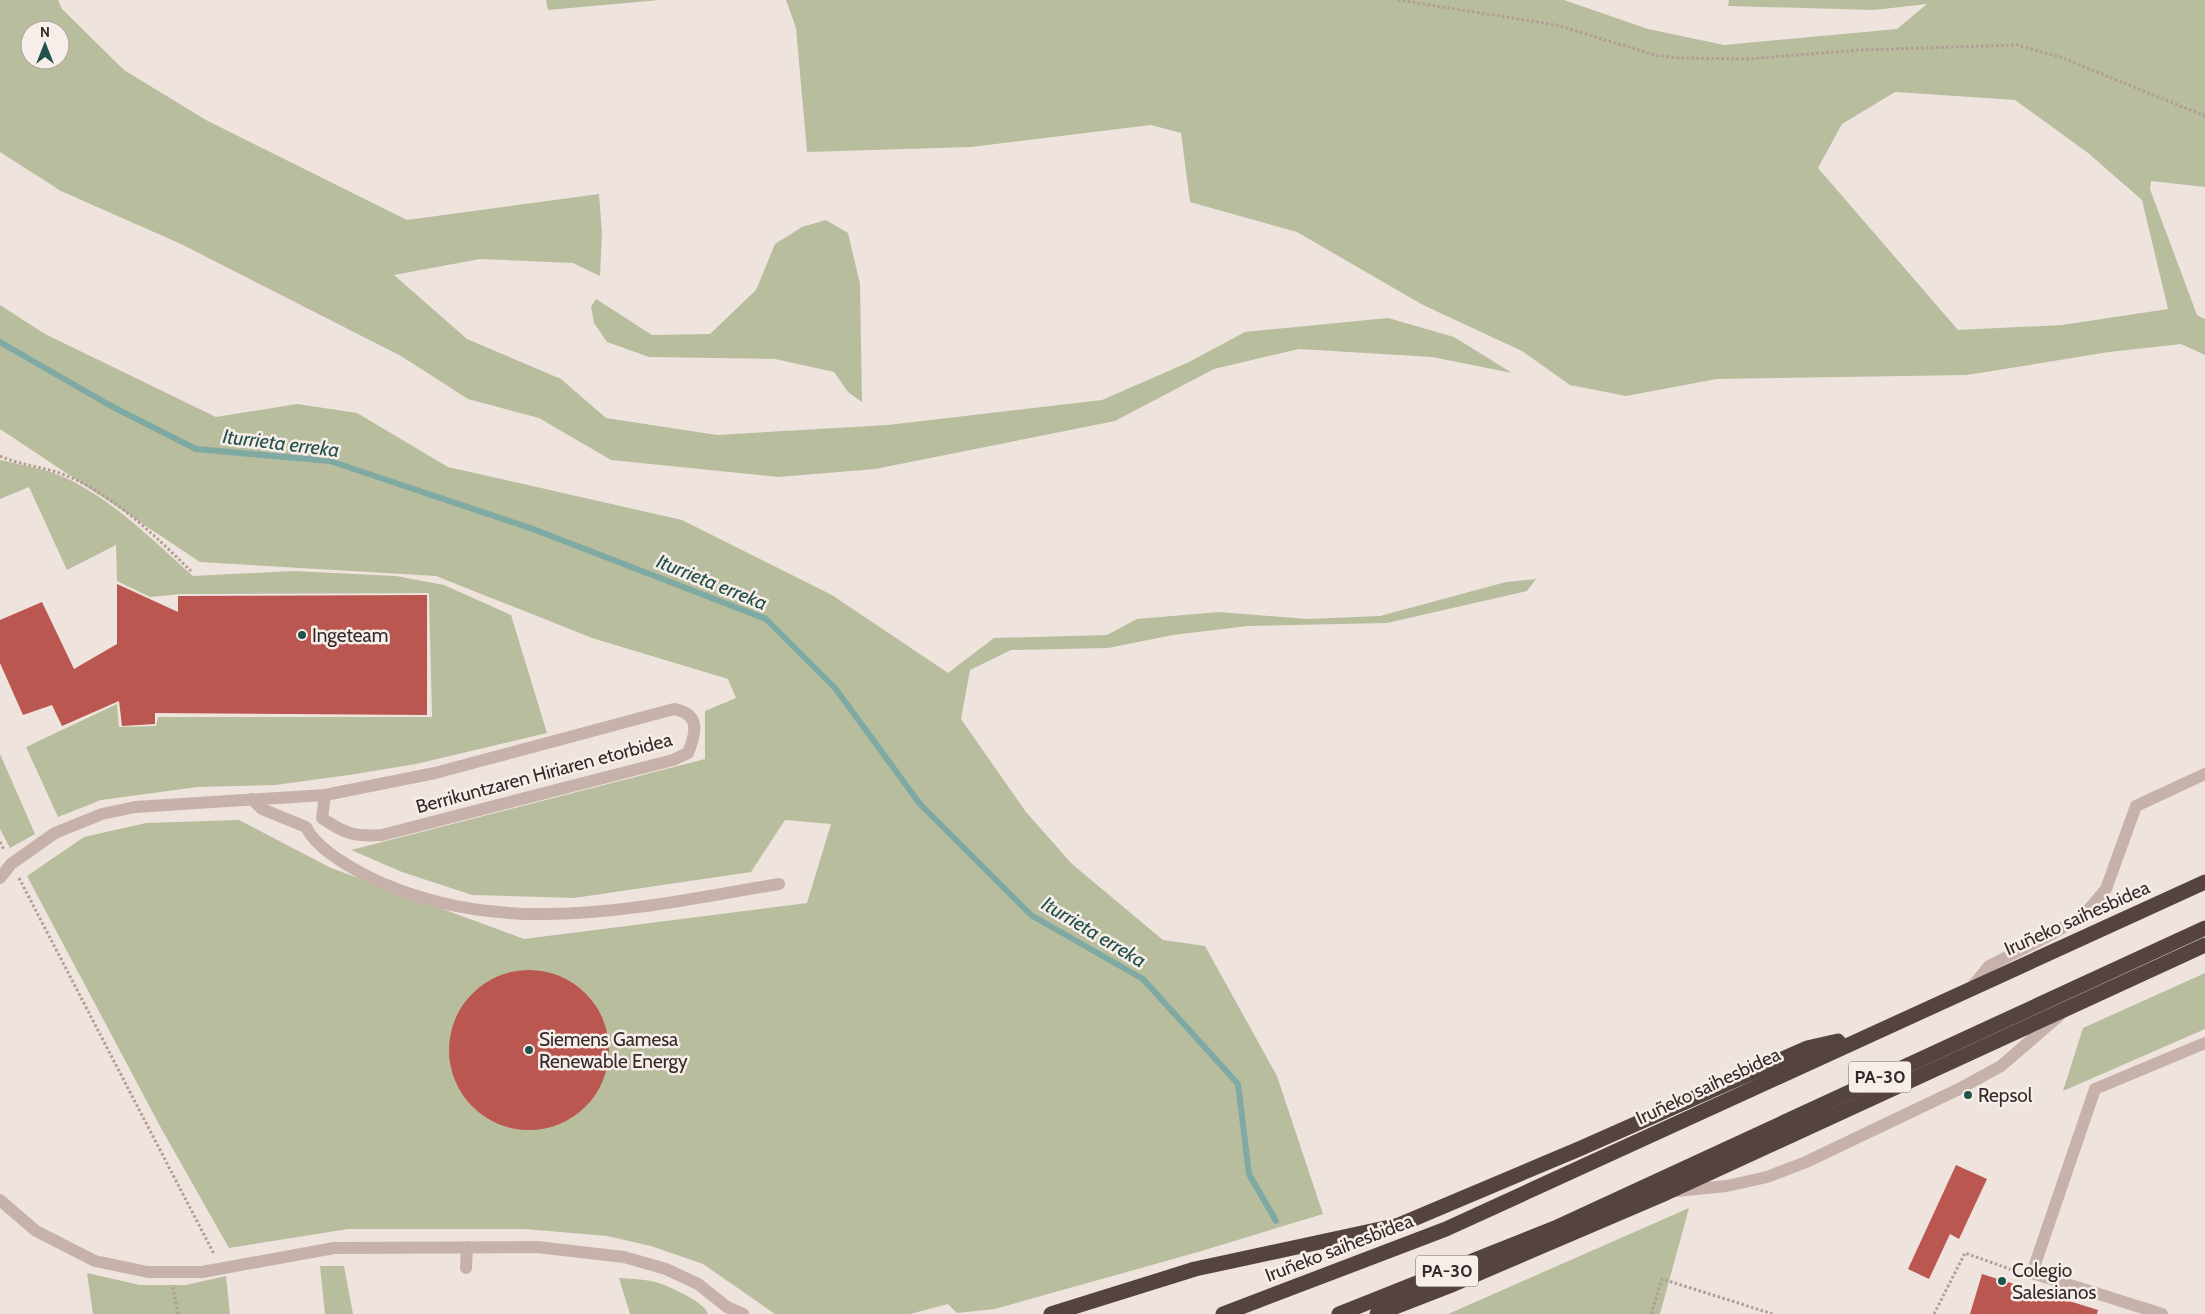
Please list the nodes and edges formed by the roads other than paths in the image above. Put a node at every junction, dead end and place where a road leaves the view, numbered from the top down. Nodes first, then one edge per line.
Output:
1 (2205, 774) edge
2 (325, 795) junction
3 (252, 799) junction
4 (322, 818) junction
5 (306, 827) junction
6 (0, 878) edge
7 (2205, 882) edge
8 (779, 884) dead end
9 (2205, 928) edge
10 (2205, 945) edge
11 (1970, 988) junction
12 (2068, 1008) junction
13 (1871, 1033) junction
14 (2205, 1043) edge
15 (1666, 1193) junction
16 (0, 1200) edge
17 (467, 1247) junction
18 (466, 1268) dead end
19 (1449, 1286) junction
20 (728, 1311) edge
21 (743, 1314) edge
22 (1051, 1314) edge
23 (1223, 1314) edge
24 (1339, 1314) edge
25 (1377, 1314) edge
26 (1405, 1314) edge
27 (2162, 1314) edge

1 - 11 street
2 - 3 street, Berrikuntzaren Hiriaren etorbidea
2 - 4 street
2 - 4 street, Berrikuntzaren Hiriaren etorbidea
3 - 5 street
3 - 6 street, Berrikuntzaren Hiriaren etorbidea
4 - 5 street
5 - 8 street
7 - 11 highway, Iruñeko saihesbidea / PA-30
9 - 24 highway, PA-30
10 - 12 highway
11 - 13 highway, Iruñeko saihesbidea / PA-30
12 - 15 highway
12 - 15 street
13 - 22 highway
13 - 23 highway, Iruñeko saihesbidea / PA-30
14 - 27 street
15 - 19 highway
16 - 17 street
17 - 18 street
17 - 20 street
19 - 25 highway
19 - 26 highway
20 - 21 street

